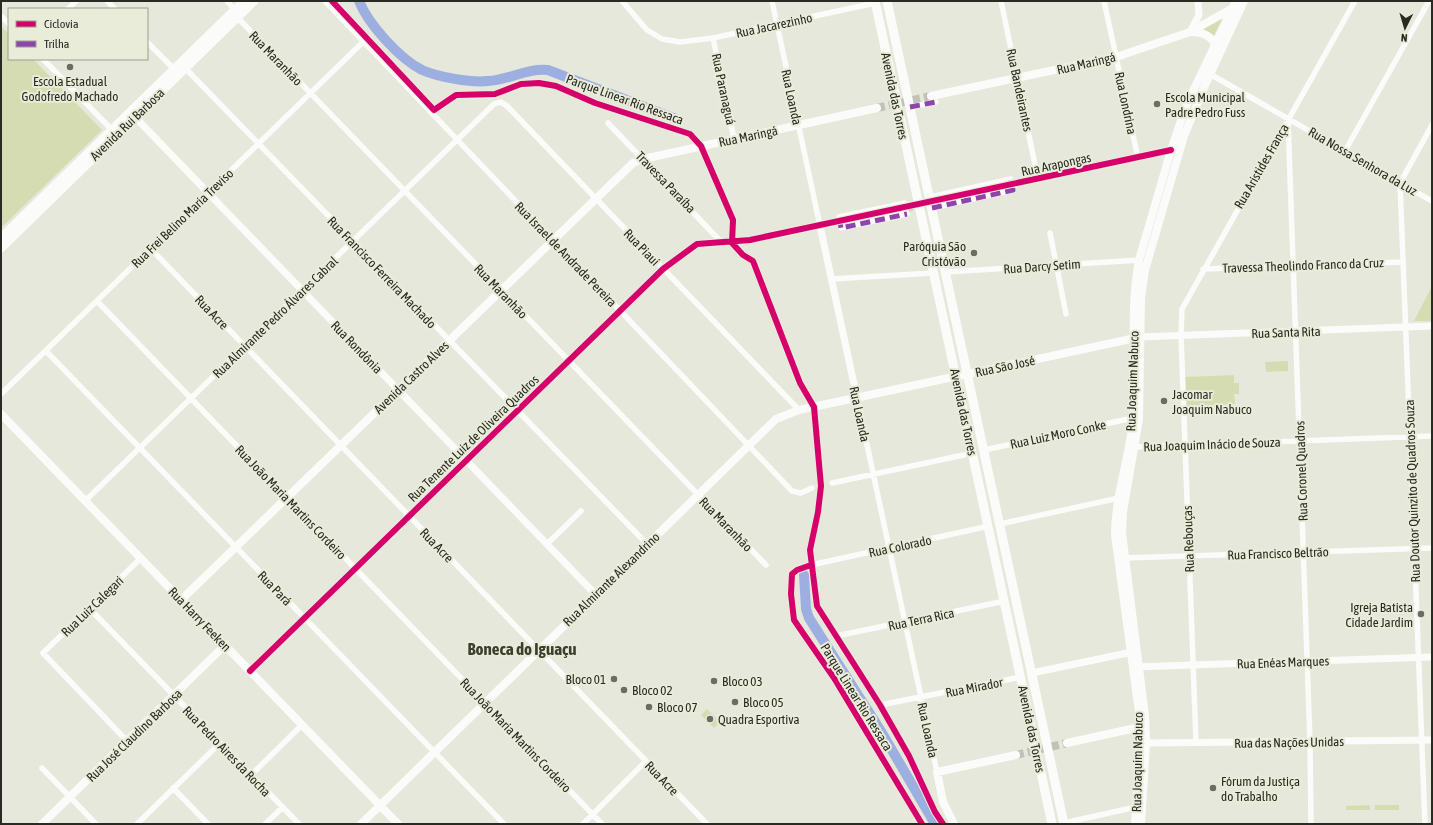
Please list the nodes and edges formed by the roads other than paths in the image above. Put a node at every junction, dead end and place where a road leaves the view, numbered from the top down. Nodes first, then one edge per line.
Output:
1 (227, 1) edge
2 (244, 1) edge
3 (254, 1) edge
4 (325, 1) edge
5 (622, 1) edge
6 (772, 1) edge
7 (887, 1) edge
8 (1001, 1) edge
9 (1104, 1) edge
10 (1198, 1) edge
11 (1244, 1) edge
12 (1355, 1) edge
13 (1429, 1) edge
14 (875, 2) edge
15 (1235, 5) edge
16 (236, 14) junction
17 (777, 24) junction
18 (1190, 32) junction
19 (713, 38) junction
20 (364, 42) junction
21 (148, 43) edge
22 (1215, 44) junction
23 (1116, 57) junction
24 (1217, 59) junction
25 (44, 60) edge
26 (175, 69) junction
27 (185, 69) junction
28 (1210, 74) junction
29 (1017, 78) junction
30 (310, 93) junction
31 (933, 99) joint
32 (500, 102) joint
33 (910, 107) junction
34 (877, 108) tunnel mouth
35 (135, 117) junction
36 (1288, 119) junction
37 (608, 123) dead end
38 (798, 125) junction
39 (1432, 125) edge
40 (112, 130) junction
41 (734, 139) junction
42 (457, 140) junction
43 (258, 144) junction
44 (1180, 148) junction
45 (1171, 150) junction
46 (1344, 151) junction
47 (1138, 158) junction
48 (643, 159) junction
49 (1038, 179) junction
50 (1400, 182) junction
51 (1012, 185) junction
52 (405, 191) junction
53 (208, 193) junction
54 (930, 197) junction
55 (596, 199) junction
56 (946, 199) tunnel mouth
57 (1432, 201) edge
58 (906, 208) tunnel mouth
59 (932, 208) junction
60 (820, 226) junction
61 (1050, 233) dead end
62 (1, 238) edge
63 (553, 240) junction
64 (353, 241) junction
65 (722, 243) junction
66 (1, 248) edge
67 (151, 249) junction
68 (1139, 260) junction
69 (1403, 262) junction
70 (1056, 265) junction
71 (1294, 266) junction
72 (663, 269) junction
73 (1203, 269) junction
74 (946, 272) junction
75 (934, 273) junction
76 (832, 279) junction
77 (501, 290) junction
78 (302, 291) junction
79 (97, 301) junction
80 (620, 311) junction
81 (1066, 314) dead end
82 (1432, 326) edge
83 (1406, 327) junction
84 (1296, 331) junction
85 (1180, 335) junction
86 (1137, 338) junction
87 (449, 340) junction
88 (245, 346) junction
89 (46, 351) junction
90 (569, 361) junction
91 (968, 374) junction
92 (956, 377) junction
93 (398, 390) junction
94 (1, 394) edge
95 (191, 398) junction
96 (857, 398) junction
97 (799, 410) junction
98 (518, 411) junction
99 (1, 414) edge
100 (1133, 418) junction
101 (1432, 436) edge
102 (1410, 437) junction
103 (1300, 441) junction
104 (341, 445) junction
105 (748, 445) junction
106 (1185, 446) junction
107 (1135, 447) junction
108 (140, 448) junction
109 (984, 450) junction
110 (973, 453) junction
111 (466, 460) junction
112 (873, 474) junction
113 (832, 483) dead end
114 (812, 488) dead end
115 (697, 494) junction
116 (287, 498) junction
117 (1119, 498) junction
118 (85, 501) junction
119 (582, 511) dead end
120 (409, 516) junction
121 (1000, 524) junction
122 (989, 526) junction
123 (547, 544) junction
124 (647, 544) junction
125 (236, 547) junction
126 (889, 548) junction
127 (1414, 548) junction
128 (1432, 548) edge
129 (1304, 552) junction
130 (1189, 556) junction
131 (141, 558) junction
132 (1124, 558) junction
133 (766, 565) dead end
134 (811, 565) dead end
135 (355, 568) junction
136 (595, 594) junction
137 (181, 600) junction
138 (1005, 601) junction
139 (89, 608) junction
140 (304, 618) junction
141 (905, 622) junction
142 (836, 636) dead end
143 (225, 645) junction
144 (539, 650) junction
145 (1132, 652) junction
146 (1432, 657) edge
147 (1418, 658) junction
148 (1307, 661) junction
149 (1193, 665) junction
150 (1137, 667) junction
151 (250, 671) junction
152 (1032, 673) junction
153 (1022, 677) junction
154 (174, 695) junction
155 (921, 697) junction
156 (485, 703) junction
157 (880, 706) dead end
158 (302, 725) junction
159 (1140, 727) junction
160 (1422, 740) junction
161 (1432, 740) edge
162 (127, 741) junction
163 (1310, 742) junction
164 (220, 743) junction
165 (1067, 743) tunnel mouth
166 (1143, 743) junction
167 (1196, 743) junction
168 (434, 752) junction
169 (1016, 754) tunnel mouth
170 (646, 761) junction
171 (42, 768) dead end
172 (937, 772) junction
173 (251, 775) junction
174 (173, 788) junction
175 (70, 797) junction
176 (380, 806) junction
177 (282, 807) junction
178 (1136, 807) junction
179 (592, 815) junction
180 (1064, 823) edge
181 (42, 824) edge
182 (96, 824) edge
183 (137, 824) edge
184 (208, 824) edge
185 (265, 824) edge
186 (299, 824) edge
187 (361, 824) edge
188 (398, 824) edge
189 (504, 824) edge
190 (583, 824) edge
191 (602, 824) edge
192 (707, 824) edge
193 (954, 824) edge
194 (1052, 824) edge
195 (1135, 824) edge
196 (1141, 824) edge
197 (1311, 824) edge
198 (1425, 824) edge

1 - 16 street, Rua Maranhão
2 - 16 main road, Avenida Rui Barbosa
3 - 16 main road, Avenida Rui Barbosa
4 - 20 street, Rua Israel de Andrade Pereira
5 - 19 street, Rua Jacarezinho
6 - 17 street, Rua Loanda
7 - 33 main road, Avenida das Torres
8 - 29 street, Rua Bandeirantes
9 - 23 street, Rua Londrina
10 - 18 street
11 - 24 main road, Rua Joaquim Nabuco
12 - 36 street, Rua Aristides França
13 - 46 street
14 - 17 street, Rua Jacarezinho
14 - 75 main road, Avenida das Torres
15 - 18 main road, Rua Maringá
15 - 22 main road, Rua Joaquim Nabuco
16 - 26 main road, Avenida Rui Barbosa
16 - 27 main road, Avenida Rui Barbosa
16 - 30 street, Rua Maranhão
17 - 19 street, Rua Jacarezinho
17 - 38 street, Rua Loanda
18 - 22 main road
18 - 23 main road, Rua Maringá
19 - 41 street, Rua Paranaguá
20 - 30 street, Rua Frei Belino Maria Treviso
20 - 42 street, Rua Israel de Andrade Pereira
21 - 26 street
22 - 24 main road
22 - 45 main road, Rua Joaquim Nabuco
23 - 29 main road, Rua Maringá
23 - 47 street, Rua Londrina
24 - 28 main road, Rua Joaquim Nabuco
25 - 40 street
26 - 27 street
26 - 40 main road, Avenida Rui Barbosa
27 - 35 main road, Avenida Rui Barbosa
27 - 43 street, Rua Francisco Ferreira Machado
28 - 36 street, Rua Nossa Senhora da Luz
28 - 44 main road, Rua Joaquim Nabuco
29 - 31 main road, Rua Maringá
29 - 49 street, Rua Bandeirantes
30 - 43 street, Rua Frei Belino Maria Treviso
30 - 52 street, Rua Maranhão
31 - 33 street
32 - 42 street, Rua Almirante Pedro Álvares Cabral
32 - 55 street, Rua Piauí
33 - 54 main road, Avenida das Torres
34 - 38 main road, Rua Maringá
35 - 53 street, Rua Rondônia
35 - 66 main road, Avenida Rui Barbosa
36 - 46 street, Rua Nossa Senhora da Luz
36 - 71 street, Rua Coronel Quadros
36 - 73 street, Rua Aristides França
37 - 48 street, Travessa Paraíba
38 - 41 main road, Rua Maringá
38 - 60 street, Rua Loanda
39 - 50 street
40 - 62 main road, Avenida Rui Barbosa
41 - 48 main road, Rua Maringá
42 - 52 street, Rua Almirante Pedro Álvares Cabral
42 - 63 street, Rua Israel de Andrade Pereira
43 - 53 street, Rua Frei Belino Maria Treviso
43 - 64 street, Rua Francisco Ferreira Machado
44 - 45 main road
44 - 86 main road, Rua Joaquim Nabuco
45 - 47 street, Rua Arapongas
45 - 68 main road, Rua Joaquim Nabuco
46 - 50 street, Rua Nossa Senhora da Luz
47 - 49 street, Rua Arapongas
48 - 55 main road, Avenida Castro Alves
48 - 65 street, Travessa Paraíba
49 - 51 street, Rua Arapongas
50 - 57 street, Rua Nossa Senhora da Luz
50 - 69 street, Rua Doutor Quinzito de Quadros Souza
51 - 54 street, Rua Arapongas
51 - 56 street, Rua Arapongas
51 - 59 street, Rua Arapongas
52 - 64 street, Rua Almirante Pedro Álvares Cabral
52 - 77 street, Rua Maranhão
53 - 67 street, Rua Frei Belino Maria Treviso
53 - 78 street, Rua Rondônia
54 - 59 main road, Avenida das Torres
55 - 63 main road, Avenida Castro Alves
55 - 72 street, Rua Piauí
58 - 60 street
59 - 74 main road, Avenida das Torres
60 - 65 street
60 - 76 street, Rua Loanda
61 - 70 street
63 - 77 main road, Avenida Castro Alves
63 - 80 street, Rua Israel de Andrade Pereira
64 - 78 street, Rua Almirante Pedro Álvares Cabral
64 - 87 street, Rua Francisco Ferreira Machado
65 - 72 street, Rua Tenente Luiz de Oliveira Quadros
67 - 79 street, Rua Frei Belino Maria Treviso
67 - 88 street, Rua Acre
68 - 70 street, Rua Darcy Setim
68 - 86 main road, Rua Joaquim Nabuco
69 - 71 street, Travessa Theolindo Franco da Cruz
69 - 83 street, Rua Doutor Quinzito de Quadros Souza
70 - 74 street, Rua Darcy Setim
70 - 81 street
71 - 73 street, Travessa Theolindo Franco da Cruz
71 - 84 street, Rua Coronel Quadros
72 - 80 street, Rua Tenente Luiz de Oliveira Quadros
72 - 97 street, Rua Piauí
73 - 85 street, Rua Aristides França
74 - 91 main road, Avenida das Torres
75 - 76 street
75 - 92 main road, Avenida das Torres
76 - 96 street, Rua Loanda
77 - 87 main road, Avenida Castro Alves
77 - 90 street, Rua Maranhão
78 - 88 street, Rua Almirante Pedro Álvares Cabral
78 - 93 street, Rua Rondônia
79 - 89 street, Rua Frei Belino Maria Treviso
79 - 95 street, Rua João Maria Martins Cordeiro
80 - 90 street, Rua Tenente Luiz de Oliveira Quadros
80 - 105 street, Rua Israel de Andrade Pereira
82 - 83 street, Rua Santa Rita
83 - 84 street, Rua Santa Rita
83 - 102 street, Rua Doutor Quinzito de Quadros Souza
84 - 85 street, Rua Santa Rita
84 - 103 street, Rua Coronel Quadros
85 - 86 street, Rua Santa Rita
85 - 106 street, Rua Rebouças
86 - 91 main road, Rua São José
86 - 100 main road, Rua Joaquim Nabuco
86 - 107 main road, Rua Joaquim Nabuco
87 - 93 main road, Avenida Castro Alves
87 - 98 street, Rua Francisco Ferreira Machado
88 - 95 street, Rua Almirante Pedro Álvares Cabral
88 - 104 street, Rua Acre
89 - 94 street, Rua Frei Belino Maria Treviso
89 - 108 street, Rua Pará
90 - 98 street, Rua Tenente Luiz de Oliveira Quadros
90 - 115 street, Rua Maranhão
91 - 92 main road, Rua São José
91 - 109 main road, Avenida das Torres
92 - 96 main road, Rua São José
92 - 110 main road, Avenida das Torres
93 - 104 main road, Avenida Castro Alves
93 - 111 street, Rua Rondônia
95 - 108 street, Rua Almirante Pedro Álvares Cabral
95 - 116 street, Rua João Maria Martins Cordeiro
96 - 97 main road, Rua São José
96 - 112 street, Rua Loanda
97 - 105 main road, Rua Almirante Alexandrino
98 - 111 street, Rua Tenente Luiz de Oliveira Quadros
98 - 124 street, Rua Francisco Ferreira Machado
99 - 118 main road, Rua Harry Feeken
100 - 109 street, Rua Luiz Moro Conke
100 - 117 main road, Rua Joaquim Nabuco
101 - 102 street, Rua Joaquim Inácio de Souza
102 - 103 street, Rua Joaquim Inácio de Souza
102 - 127 street, Rua Doutor Quinzito de Quadros Souza
103 - 106 street, Rua Joaquim Inácio de Souza
103 - 129 street, Rua Coronel Quadros
104 - 116 main road, Avenida Castro Alves
104 - 120 street, Rua Acre
105 - 114 street, Rua Israel de Andrade Pereira
105 - 115 main road, Rua Almirante Alexandrino
106 - 107 street, Rua Joaquim Inácio de Souza
106 - 130 street, Rua Rebouças
107 - 132 main road, Rua Joaquim Nabuco
108 - 118 street, Rua Almirante Pedro Álvares Cabral
108 - 125 street, Rua Pará
109 - 121 main road, Avenida das Torres
110 - 112 street
110 - 122 main road, Avenida das Torres
111 - 120 street, Rua Tenente Luiz de Oliveira Quadros
111 - 123 street, Rua Rondônia
112 - 113 street
112 - 126 street, Rua Loanda
115 - 124 main road, Rua Almirante Alexandrino
115 - 133 street, Rua Maranhão
116 - 125 main road, Avenida Castro Alves
116 - 135 street, Rua João Maria Martins Cordeiro
117 - 121 street
117 - 145 main road, Rua Joaquim Nabuco
118 - 131 main road, Rua Harry Feeken
119 - 123 street
120 - 135 street, Rua Tenente Luiz de Oliveira Quadros
120 - 144 street, Rua Acre
121 - 152 main road, Avenida das Torres
122 - 126 street, Rua Colorado
122 - 138 main road, Avenida das Torres
123 - 136 street, Rua Rondônia
124 - 136 main road, Rua Almirante Alexandrino
125 - 137 main road, Avenida Castro Alves
125 - 140 street, Rua Pará
126 - 134 street, Rua Colorado
126 - 141 street, Rua Loanda
127 - 128 street, Rua Francisco Beltrão
127 - 129 street, Rua Francisco Beltrão
127 - 147 street, Rua Doutor Quinzito de Quadros Souza
129 - 130 street, Rua Francisco Beltrão
129 - 148 street, Rua Coronel Quadros
130 - 132 street, Rua Francisco Beltrão
130 - 149 street, Rua Rebouças
131 - 137 main road, Rua Harry Feeken
131 - 139 street, Rua Luiz Calegari
132 - 150 main road, Rua Joaquim Nabuco
135 - 140 street, Rua Tenente Luiz de Oliveira Quadros
135 - 156 street, Rua João Maria Martins Cordeiro
136 - 144 main road, Rua Almirante Alexandrino
137 - 143 main road, Rua Harry Feeken
138 - 141 street, Rua Terra Rica
138 - 153 main road, Avenida das Torres
139 - 154 street, Rua Pedro Aires da Rocha
139 - 162 street, Rua Luiz Calegari
140 - 151 street, Rua Tenente Luiz de Oliveira Quadros
140 - 168 street, Rua Pará
141 - 142 street, Rua Terra Rica
141 - 155 street, Rua Loanda
143 - 151 main road, Rua Harry Feeken
143 - 154 main road, Rua José Claudino Barbosa
144 - 156 main road, Rua Almirante Alexandrino
144 - 170 street, Rua Acre
145 - 150 main road, Rua Joaquim Nabuco
145 - 152 street
146 - 147 street, Rua Enéas Marques
147 - 148 street, Rua Enéas Marques
147 - 160 street, Rua Doutor Quinzito de Quadros Souza
148 - 149 street, Rua Enéas Marques
148 - 163 street, Rua Coronel Quadros
149 - 150 street, Rua Enéas Marques
149 - 167 street, Rua Rebouças
150 - 159 main road, Rua Joaquim Nabuco
150 - 166 main road, Rua Joaquim Nabuco
151 - 158 main road, Rua Harry Feeken
152 - 180 main road, Avenida das Torres
153 - 155 street, Rua Mirador
153 - 194 main road, Avenida das Torres
154 - 162 main road, Rua José Claudino Barbosa
154 - 164 street, Rua Pedro Aires da Rocha
155 - 157 street, Rua Mirador
155 - 172 street, Rua Loanda
156 - 168 main road, Rua Almirante Alexandrino
156 - 179 street, Rua João Maria Martins Cordeiro
158 - 173 street
158 - 176 main road, Rua Harry Feeken
159 - 165 main road
159 - 166 main road, Rua Joaquim Nabuco
160 - 161 street, Rua das Nações Unidas
160 - 163 street, Rua das Nações Unidas
160 - 198 street, Rua Doutor Quinzito de Quadros Souza
162 - 175 main road, Rua José Claudino Barbosa
163 - 167 street, Rua das Nações Unidas
163 - 197 street, Rua Coronel Quadros
164 - 173 street, Rua Pedro Aires da Rocha
164 - 174 street
166 - 167 street, Rua das Nações Unidas
166 - 178 main road, Rua Joaquim Nabuco
166 - 196 main road, Rua Joaquim Nabuco
168 - 176 main road, Rua Almirante Alexandrino
168 - 189 street, Rua Pará
169 - 172 main road
170 - 179 street
170 - 192 street, Rua Acre
171 - 175 street
172 - 193 main road, Rua Loanda
173 - 177 street, Rua Pedro Aires da Rocha
174 - 183 street
174 - 184 street
175 - 181 main road, Rua José Claudino Barbosa
175 - 182 street
176 - 187 main road, Rua Almirante Alexandrino
176 - 188 main road, Rua Harry Feeken
177 - 185 street
177 - 186 street, Rua Pedro Aires da Rocha
178 - 180 street
178 - 195 main road, Rua Joaquim Nabuco
179 - 190 street
179 - 191 street, Rua João Maria Martins Cordeiro

